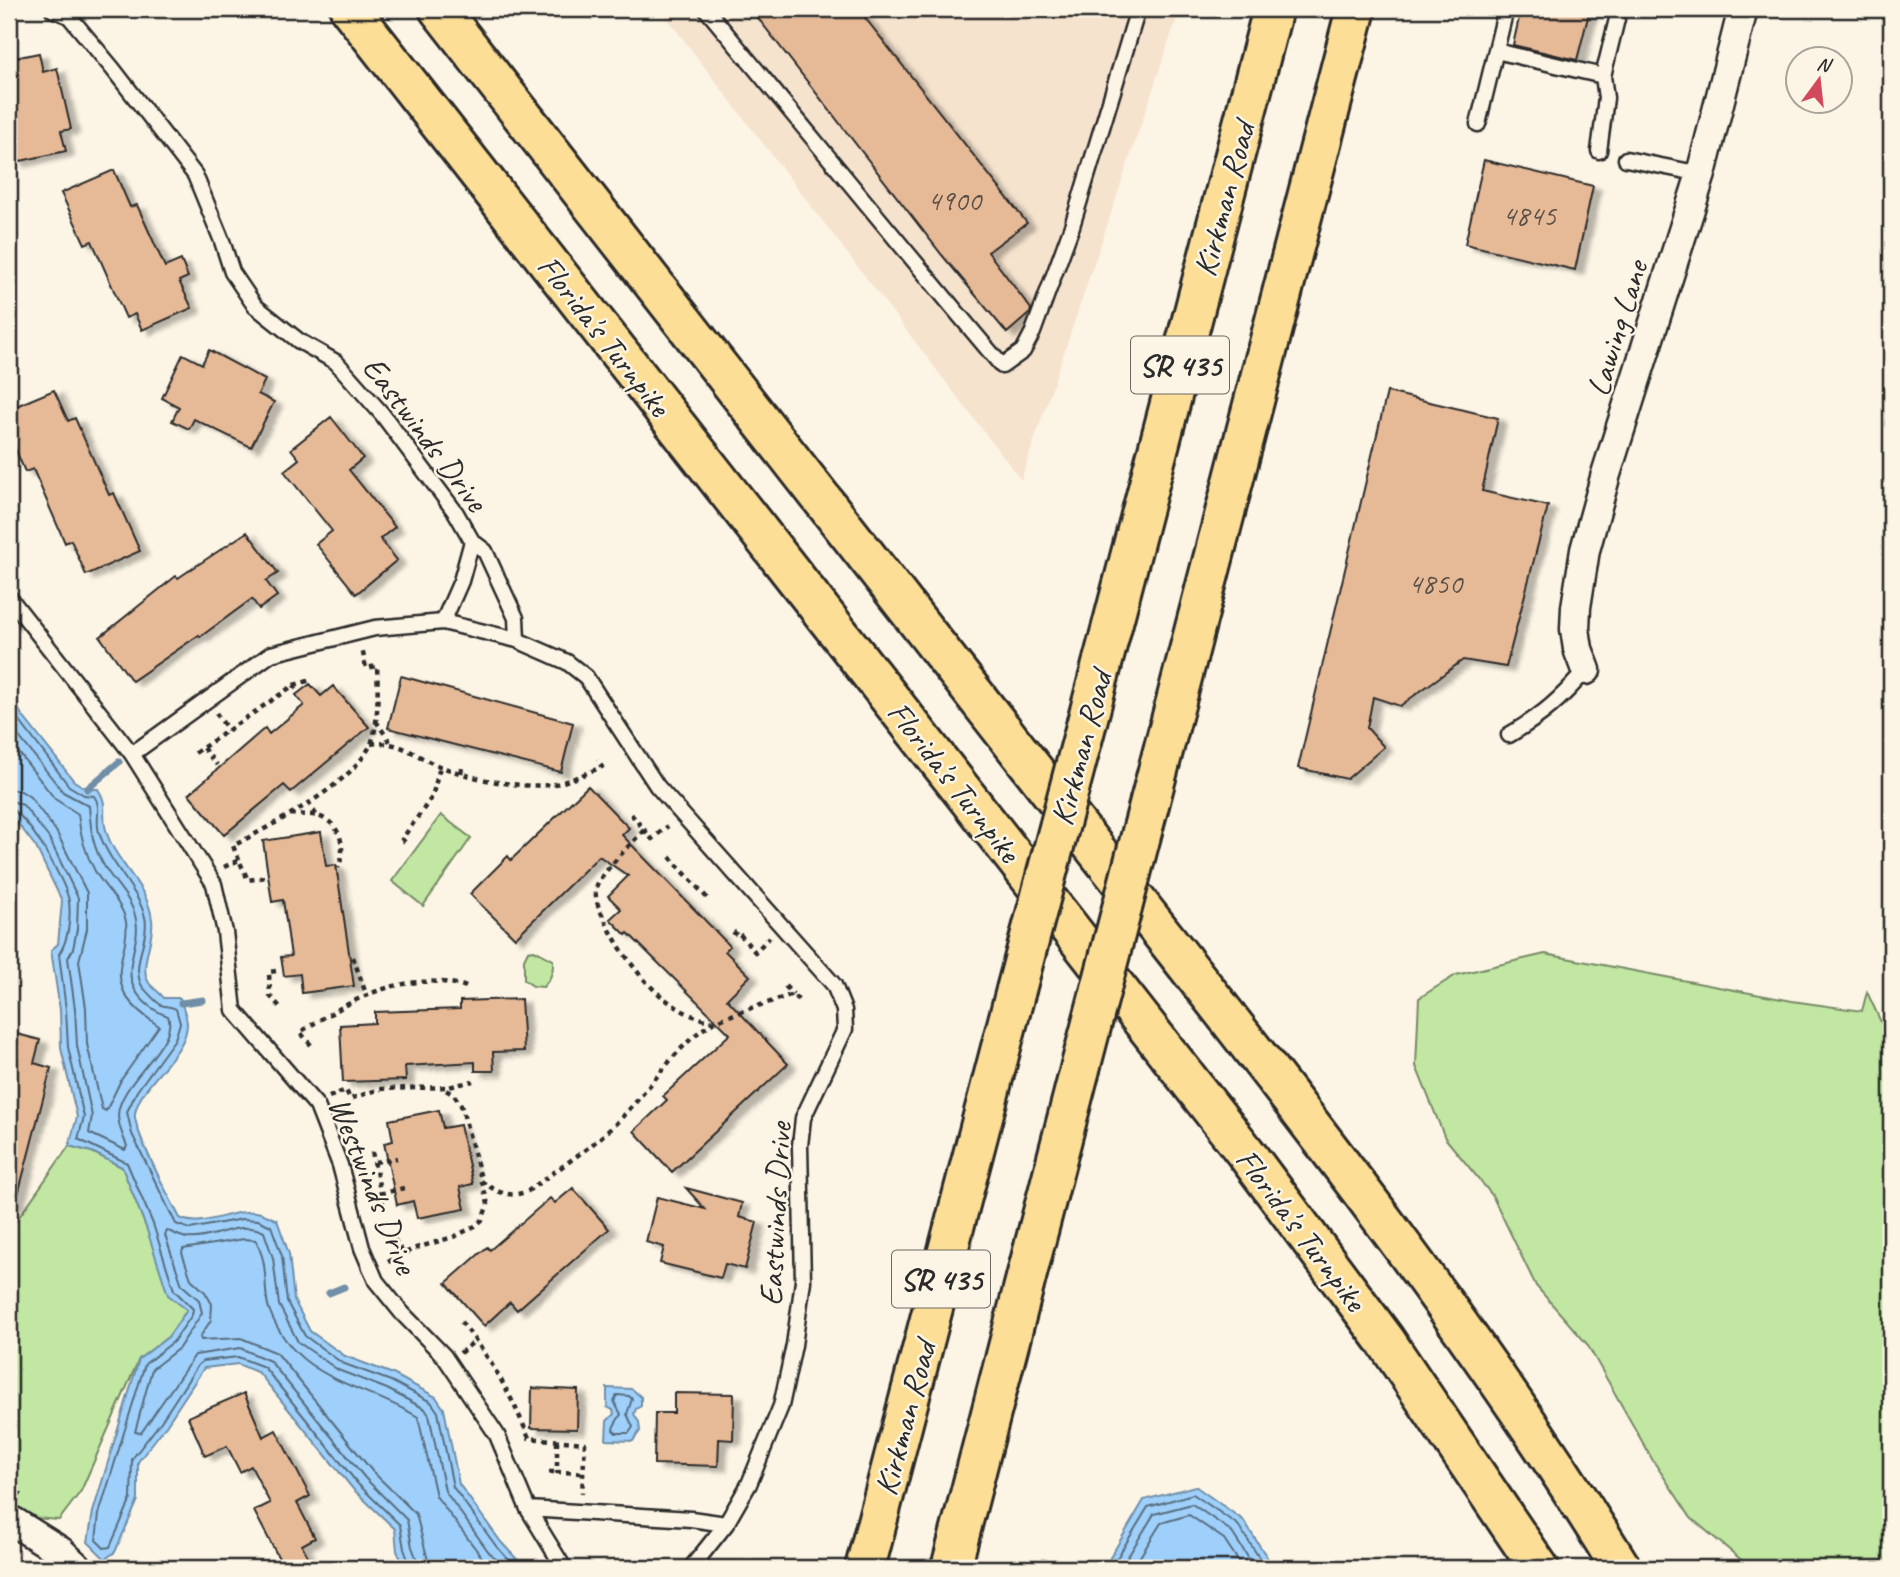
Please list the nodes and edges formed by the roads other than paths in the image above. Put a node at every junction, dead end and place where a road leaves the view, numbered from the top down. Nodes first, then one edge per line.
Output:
1 (52, 9) edge
2 (350, 9) edge
3 (439, 9) edge
4 (706, 9) edge
5 (1138, 9) edge
6 (1273, 9) edge
7 (1356, 9) edge
8 (1506, 9) edge
9 (1743, 9) edge
10 (1617, 19) dead end
11 (1496, 51) junction
12 (1602, 76) junction
13 (1478, 124) dead end
14 (1599, 151) dead end
15 (1626, 159) dead end
16 (1701, 174) junction
17 (472, 541) junction
18 (9, 597) edge
19 (443, 622) junction
20 (517, 640) junction
21 (1586, 670) joint
22 (1509, 736) dead end
23 (131, 754) junction
24 (528, 1508) junction
25 (9, 1519) edge
26 (726, 1524) junction
27 (78, 1568) edge
28 (564, 1568) edge
29 (691, 1568) edge
30 (866, 1568) edge
31 (951, 1568) edge
32 (1539, 1568) edge
33 (1621, 1568) edge

1 - 17 lane, Eastwinds Drive
2 - 32 main road, Florida's Turnpike
3 - 33 main road, Florida's Turnpike
4 - 5 lane
6 - 30 main road, Kirkman Road / SR 435, bridge
7 - 31 main road, SR 435, bridge
8 - 11 lane
9 - 16 street, Lawing Lane
10 - 12 lane
11 - 12 lane
11 - 13 lane
12 - 14 lane
15 - 16 lane
16 - 21 street, Lawing Lane
17 - 19 lane, Eastwinds Drive
17 - 20 lane, Eastwinds Drive
18 - 23 lane, Westwinds Drive
19 - 20 lane, Eastwinds Drive
19 - 23 lane
20 - 26 lane, Eastwinds Drive
21 - 22 lane
23 - 24 lane, Westwinds Drive
24 - 26 lane
24 - 28 lane, Westwinds Drive
25 - 27 street
26 - 29 lane, Eastwinds Drive

